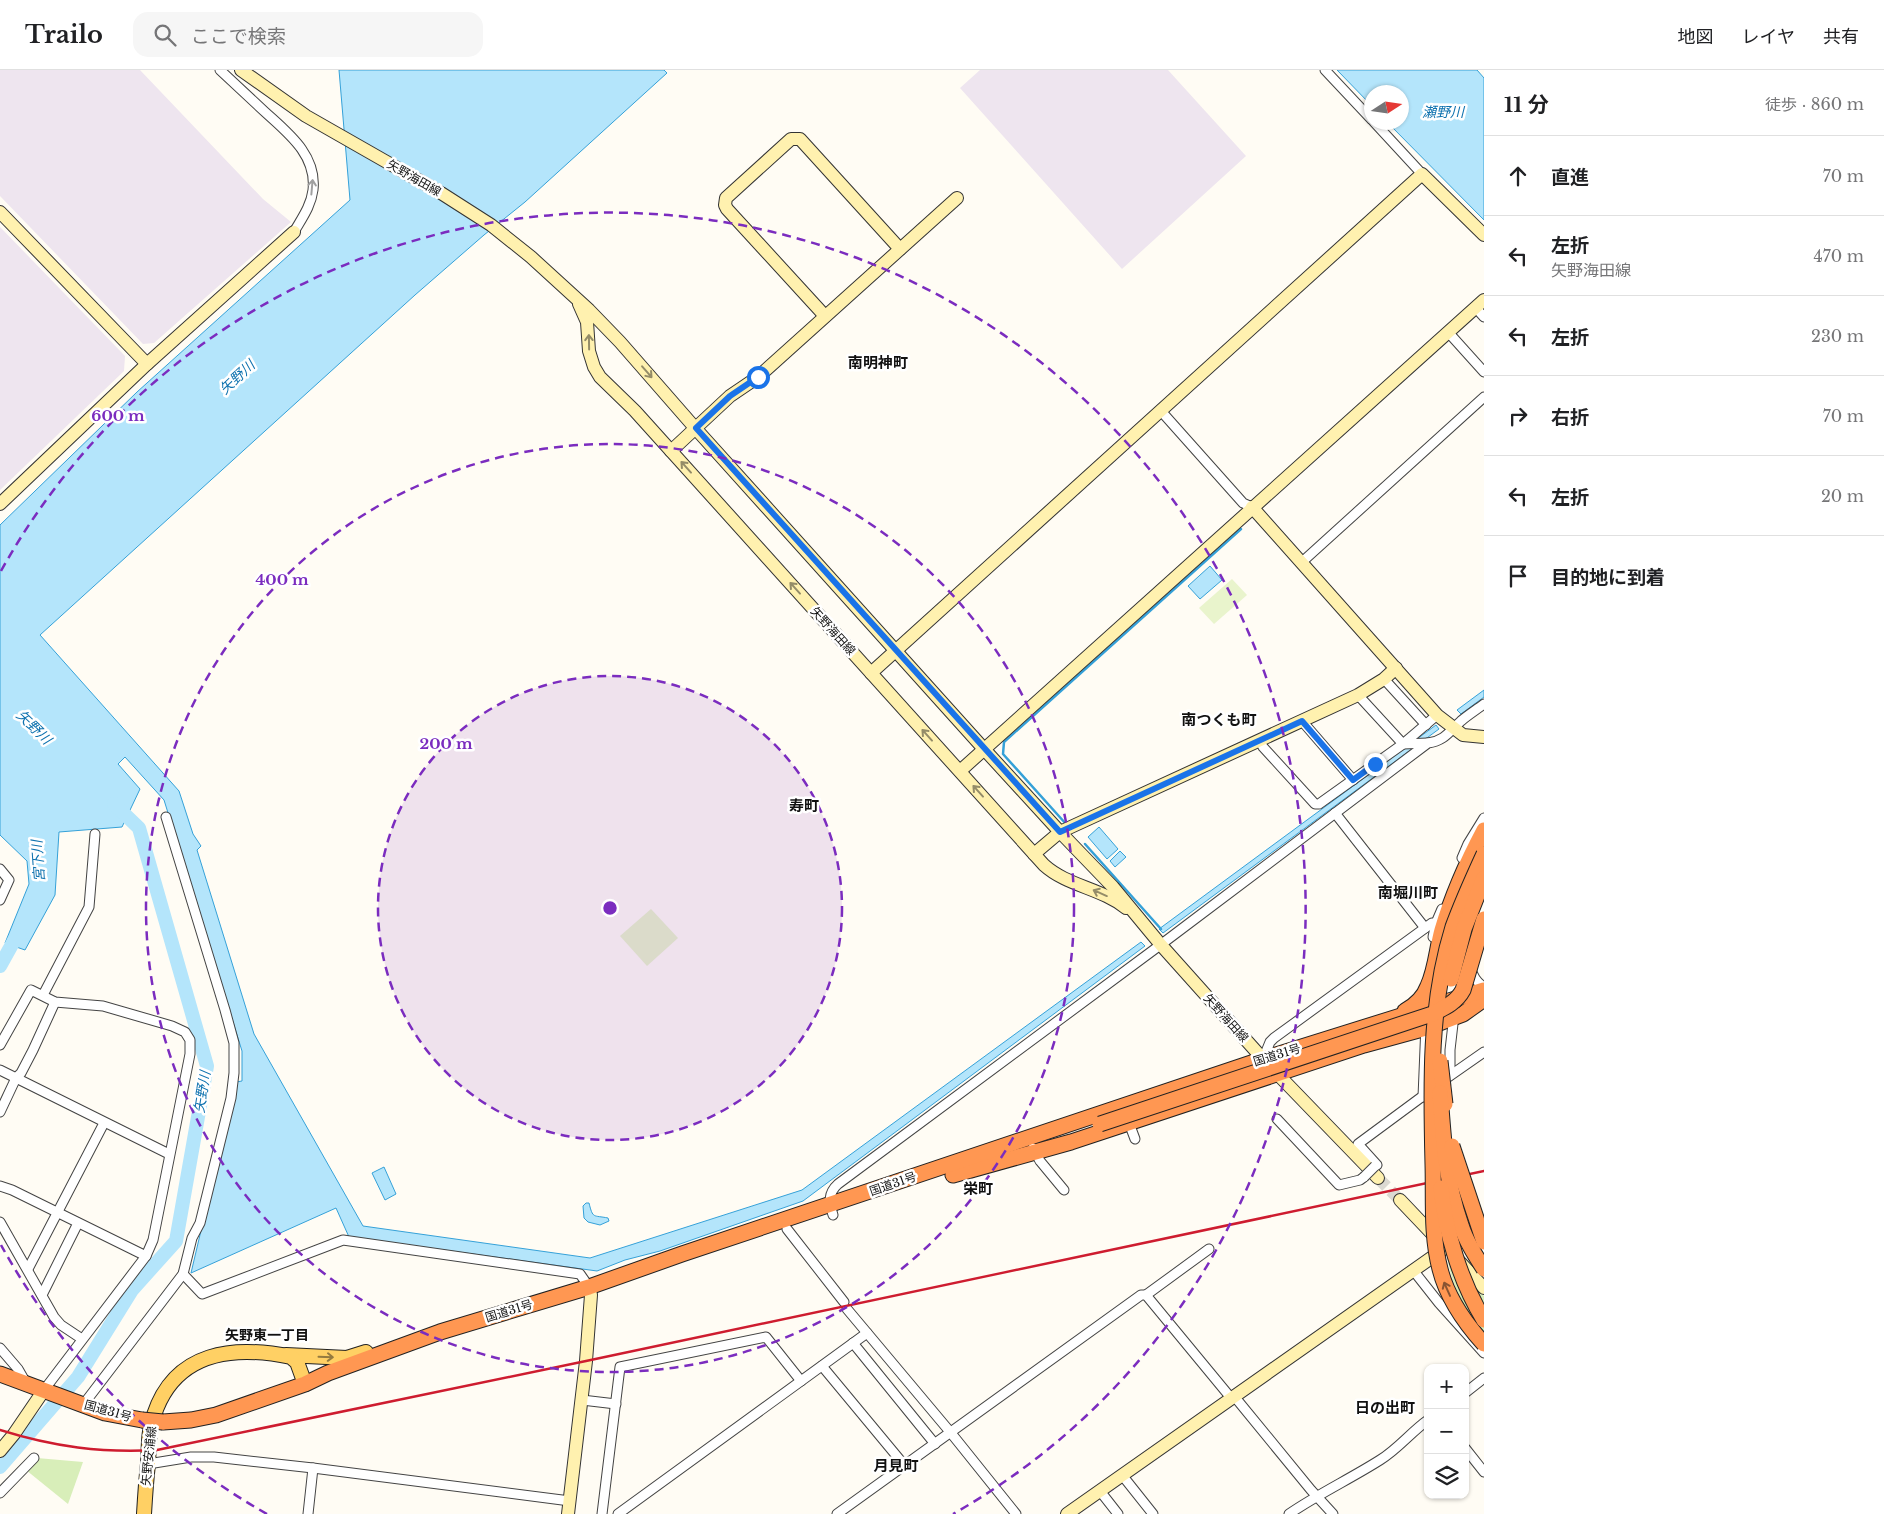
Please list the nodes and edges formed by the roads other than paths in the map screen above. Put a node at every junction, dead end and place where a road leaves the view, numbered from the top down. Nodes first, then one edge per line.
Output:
1 (220, 70) edge
2 (1325, 70) edge
3 (244, 72) edge
4 (1364, 111) edge
5 (1381, 130) edge
6 (1422, 174) junction
7 (956, 198) dead end
8 (0, 212) edge
9 (294, 232) joint
10 (1484, 235) edge
11 (900, 249) junction
12 (577, 300) junction
13 (1481, 308) edge
14 (825, 316) junction
15 (1448, 332) junction
16 (147, 364) junction
17 (1484, 372) edge
18 (1484, 397) edge
19 (1161, 411) junction
20 (696, 428) junction
21 (671, 451) junction
22 (0, 504) edge
23 (1252, 507) junction
24 (1302, 562) junction
25 (896, 651) junction
26 (1396, 668) junction
27 (871, 673) junction
28 (1384, 679) junction
29 (1358, 695) junction
30 (1484, 704) edge
31 (1437, 715) junction
32 (1302, 721) junction
33 (1426, 725) junction
34 (1454, 729) junction
35 (1484, 736) edge
36 (1260, 741) junction
37 (1426, 743) junction
38 (1405, 744) junction
39 (984, 749) junction
40 (1380, 770) junction
41 (960, 771) junction
42 (1353, 780) junction
43 (1335, 813) junction
44 (166, 817) dead end
45 (1484, 818) edge
46 (1484, 830) edge
47 (1060, 832) junction
48 (95, 834) dead end
49 (1034, 854) junction
50 (1484, 854) edge
51 (0, 869) edge
52 (1484, 878) edge
53 (0, 900) edge
54 (1484, 919) edge
55 (1140, 921) junction
56 (1484, 924) edge
57 (1439, 926) junction
58 (1425, 928) junction
59 (1160, 944) junction
60 (1470, 967) junction
61 (1428, 986) junction
62 (1484, 988) edge
63 (42, 995) junction
64 (1461, 997) junction
65 (1484, 999) edge
66 (55, 1002) junction
67 (1429, 1007) junction
68 (1453, 1018) junction
69 (1374, 1025) junction
70 (1426, 1028) junction
71 (0, 1045) edge
72 (1484, 1052) edge
73 (1263, 1059) junction
74 (1440, 1061) junction
75 (0, 1070) edge
76 (1277, 1074) junction
77 (1450, 1075) junction
78 (16, 1078) junction
79 (1427, 1102) junction
80 (0, 1112) edge
81 (1277, 1119) dead end
82 (104, 1123) junction
83 (1129, 1123) junction
84 (1135, 1139) dead end
85 (1033, 1146) junction
86 (169, 1154) junction
87 (1377, 1172) junction
88 (846, 1178) junction
89 (0, 1186) edge
90 (1064, 1190) dead end
91 (855, 1197) junction
92 (1400, 1200) tunnel mouth
93 (831, 1210) junction
94 (58, 1213) junction
95 (0, 1222) edge
96 (78, 1223) junction
97 (1480, 1224) edge
98 (787, 1230) junction
99 (1484, 1238) edge
100 (1484, 1242) edge
101 (1209, 1249) dead end
102 (146, 1256) junction
103 (28, 1270) junction
104 (1414, 1270) junction
105 (1484, 1270) edge
106 (184, 1274) junction
107 (1484, 1288) edge
108 (590, 1291) junction
109 (42, 1295) junction
110 (1146, 1295) junction
111 (1484, 1320) edge
112 (440, 1332) junction
113 (867, 1333) junction
114 (82, 1339) junction
115 (853, 1343) junction
116 (1484, 1344) edge
117 (0, 1348) edge
118 (1484, 1353) edge
119 (278, 1354) junction
120 (822, 1366) junction
121 (0, 1374) edge
122 (1484, 1378) edge
123 (801, 1381) junction
124 (26, 1383) junction
125 (304, 1384) junction
126 (1469, 1389) edge
127 (47, 1391) junction
128 (1233, 1397) junction
129 (582, 1400) junction
130 (80, 1404) junction
131 (616, 1404) junction
132 (1424, 1424) edge
133 (951, 1433) junction
134 (935, 1444) junction
135 (0, 1451) edge
136 (1469, 1453) edge
137 (34, 1458) dead end
138 (148, 1464) junction
139 (904, 1466) junction
140 (313, 1468) junction
141 (1484, 1472) edge
142 (1122, 1476) junction
143 (1100, 1491) junction
144 (0, 1493) edge
145 (1317, 1496) junction
146 (569, 1508) edge
147 (144, 1514) edge
148 (308, 1514) edge
149 (602, 1514) edge
150 (618, 1514) edge
151 (836, 1514) edge
152 (1016, 1514) edge
153 (1067, 1514) edge
154 (1118, 1514) edge
155 (1153, 1514) edge
156 (1289, 1514) edge
157 (1333, 1514) edge

9 -> 1 street
2 - 4 street
3 - 12 street, 矢野海田線
5 - 6 street
6 - 10 street
6 - 19 street
7 - 11 street
8 - 16 street
9 - 16 street
11 - 14 street
11 - 14 street
12 -> 20 street, 矢野海田線
21 -> 12 street, 矢野海田線
13 - 15 street
14 - 20 street
15 - 17 street
15 - 23 street
16 - 22 street
18 - 24 street
19 - 23 street
19 - 25 street
20 - 21 street
20 - 25 street, 矢野海田線
27 -> 21 street, 矢野海田線
23 - 24 street
23 - 39 street
24 - 26 street
25 - 27 street
25 - 39 street, 矢野海田線
26 - 28 street
26 - 31 street
41 -> 27 street, 矢野海田線
28 - 29 street
28 - 33 street
29 - 32 street
29 - 38 street
30 - 34 street
31 - 33 street
31 - 34 street
32 - 36 street
32 - 42 street
33 - 38 street
34 - 35 street
34 - 37 street
36 - 42 street
36 - 47 street
37 - 38 street
37 - 40 street
38 - 40 street
39 - 41 street
39 - 47 street, 矢野海田線
40 - 42 street
40 - 43 street
49 -> 41 street, 矢野海田線
43 - 58 street
43 - 59 street
44 - 106 street
45 - 57 street
46 - 57 highway
47 - 49 street
47 - 55 street, 矢野海田線
48 - 63 street
55 -> 49 street, 矢野海田線
50 - 79 highway, bridge
51 - 53 street
52 - 74 highway, bridge
54 - 85 highway, bridge
55 - 59 street, 矢野海田線
56 - 60 street
57 - 58 street
57 - 61 highway
58 - 73 street
59 - 73 street, 矢野海田線
59 - 88 street
60 - 62 street
60 - 64 street
61 - 67 street
61 - 69 highway
62 - 64 highway, 国道31号
63 - 66 street
63 - 71 street
64 - 67 highway, 国道31号
64 - 68 street
65 - 68 highway, 国道31号
66 - 78 street
66 - 86 street
67 - 69 highway, 国道31号
67 - 70 street
68 - 70 highway, 国道31号
68 - 77 street
69 - 73 highway, 国道31号
70 - 76 highway, 国道31号
70 - 79 street
72 - 77 street
73 - 76 street, 矢野海田線
73 - 85 highway, 国道31号
74 - 100 highway, bridge
74 - 105 highway, bridge
75 - 78 street
76 - 83 highway, 国道31号
76 - 87 street, 矢野海田線
77 - 79 street
78 - 80 street
78 - 82 street
79 - 87 street
79 - 111 highway, bridge
116 -> 79 highway, bridge
81 - 87 street, bridge
82 - 86 street
82 - 94 street
83 - 84 street
83 - 85 highway, 国道31号
85 - 90 street
85 - 91 highway, 国道31号
85 - 93 highway, 国道31号
86 - 102 street
88 - 91 street
88 - 93 street
89 - 94 street
91 - 93 highway, 国道31号
92 - 107 street
93 - 98 highway, 国道31号
93 - 108 highway, 国道31号
94 - 96 street
94 - 103 street
95 - 103 street
96 - 102 street
96 - 109 street
97 - 99 street
97 - 104 street
98 - 108 highway, 国道31号
98 - 113 street
101 - 110 street
102 - 114 street
103 - 109 street
104 - 118 street
104 - 128 street
106 - 108 street
106 - 130 street
108 - 112 highway, 国道31号
108 - 125 highway, 国道31号
108 - 129 street
109 - 114 street
110 - 128 street
110 - 133 street
119 -> 112 main road
112 - 125 highway, 国道31号
113 - 115 street
113 - 133 street
114 - 127 street
115 - 120 street
115 - 134 street
117 - 124 street
119 - 125 main road, 矢野安浦線
119 - 138 main road, 矢野安浦線
120 - 123 street
120 - 139 street
121 - 124 highway, 国道31号
122 - 126 street
123 - 131 street
123 - 150 street
124 - 127 highway, 国道31号
125 - 130 highway, 国道31号, bridge
127 - 130 highway, 国道31号
127 - 135 street
128 - 142 street
128 - 145 street
129 - 131 street
129 - 146 street
131 - 149 street
132 - 145 street
133 - 134 street
133 - 152 street
134 - 139 street
136 - 141 street
137 - 144 street
138 - 140 street
138 - 147 main road, 矢野安浦線
139 - 151 street
140 - 146 street
140 - 148 street
142 - 143 street
142 - 155 street
143 - 153 street
143 - 154 street
145 - 156 street
145 - 157 street

